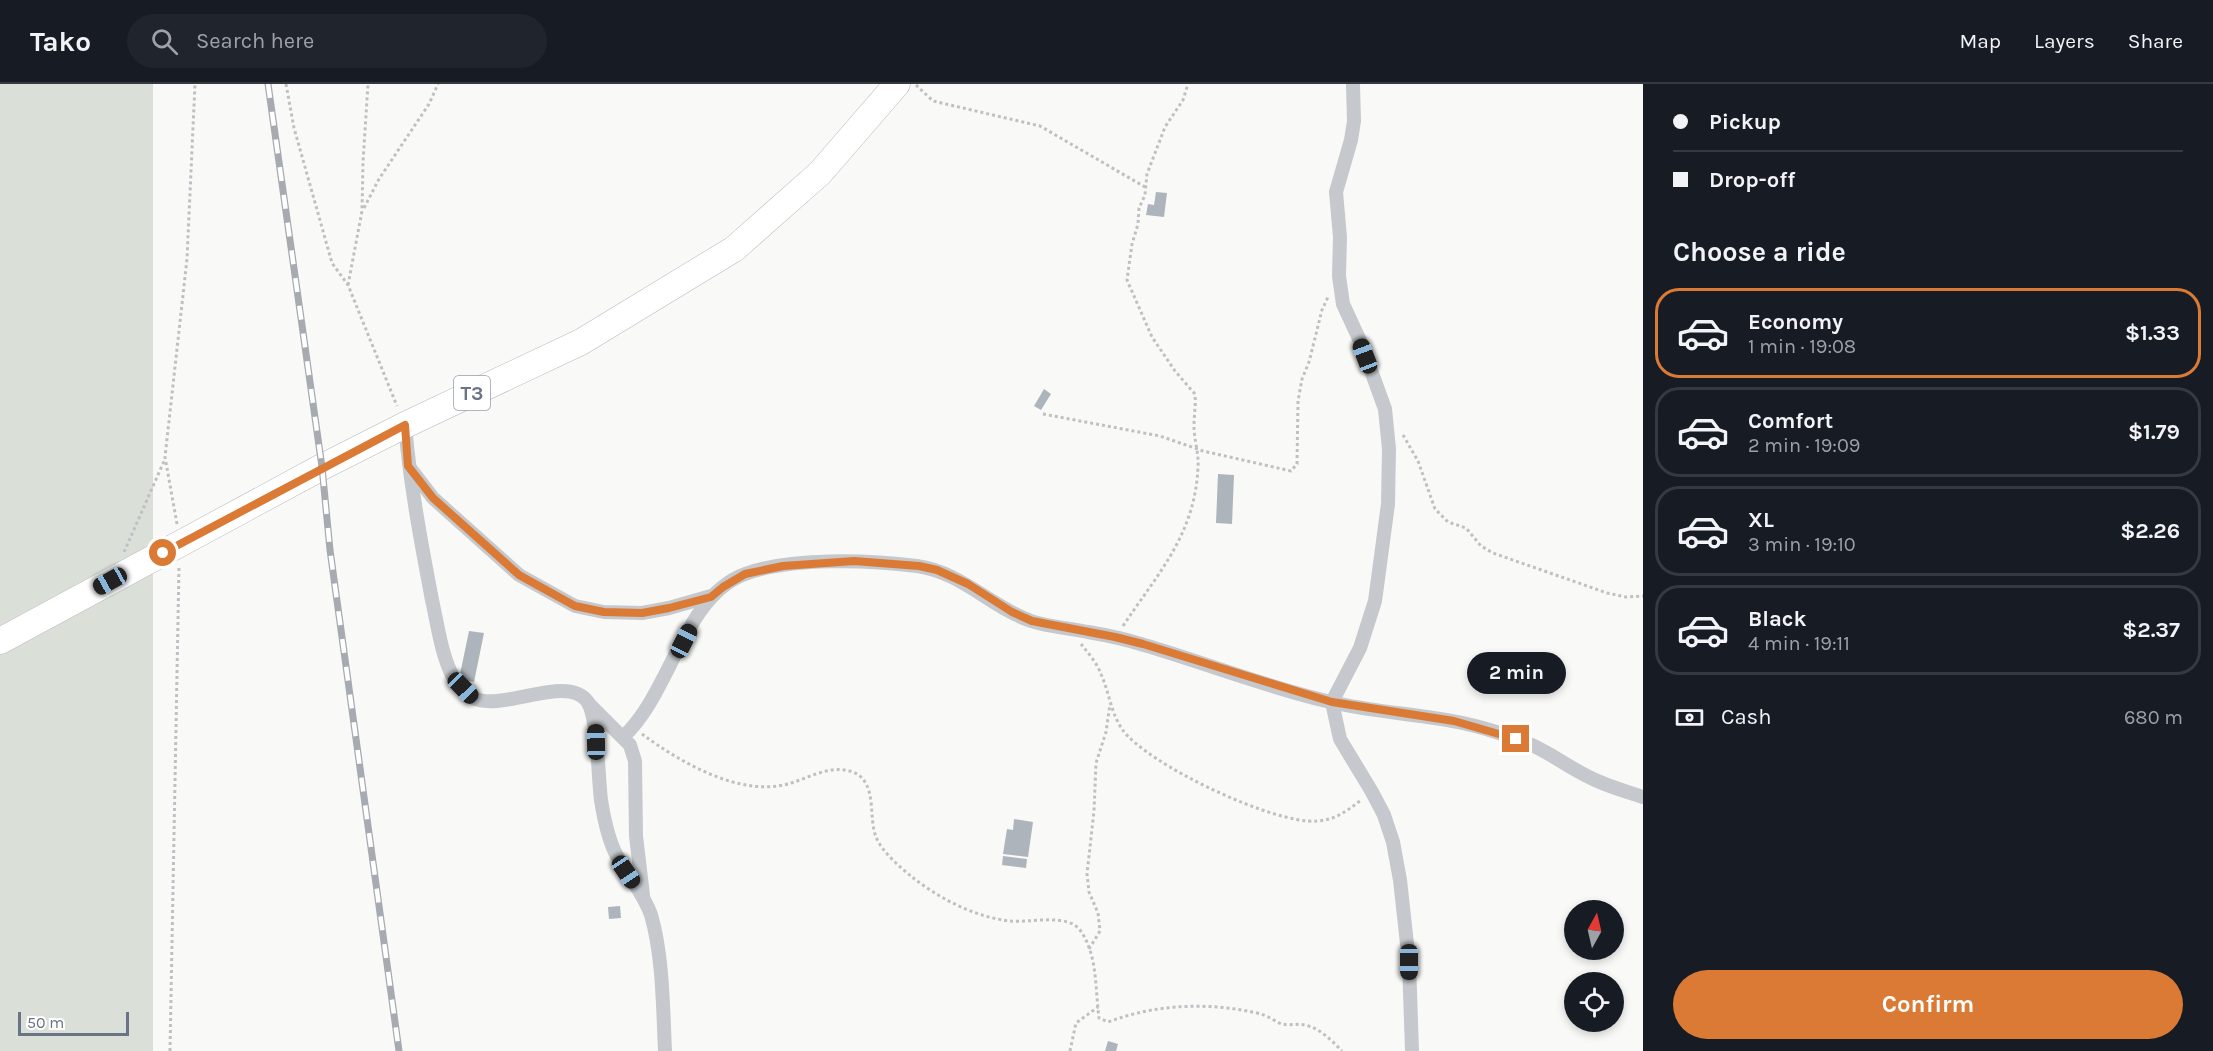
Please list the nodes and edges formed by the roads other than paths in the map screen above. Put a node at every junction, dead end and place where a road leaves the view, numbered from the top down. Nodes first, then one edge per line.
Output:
1 (897, 84) edge
2 (1353, 84) edge
3 (405, 425) junction
4 (408, 466) junction
5 (711, 597) junction
6 (0, 641) edge
7 (587, 701) junction
8 (1332, 702) junction
9 (628, 732) junction
10 (1643, 797) edge
11 (643, 897) junction
12 (665, 1051) edge
13 (1412, 1051) edge

1 - 3 highway, T3
2 - 8 street
3 - 4 street
3 - 6 highway, T3
4 - 5 street
4 - 7 street
5 - 8 street
5 - 9 street
7 - 9 street
7 - 11 street
8 - 10 street
8 - 13 street
9 - 11 street
11 - 12 street

